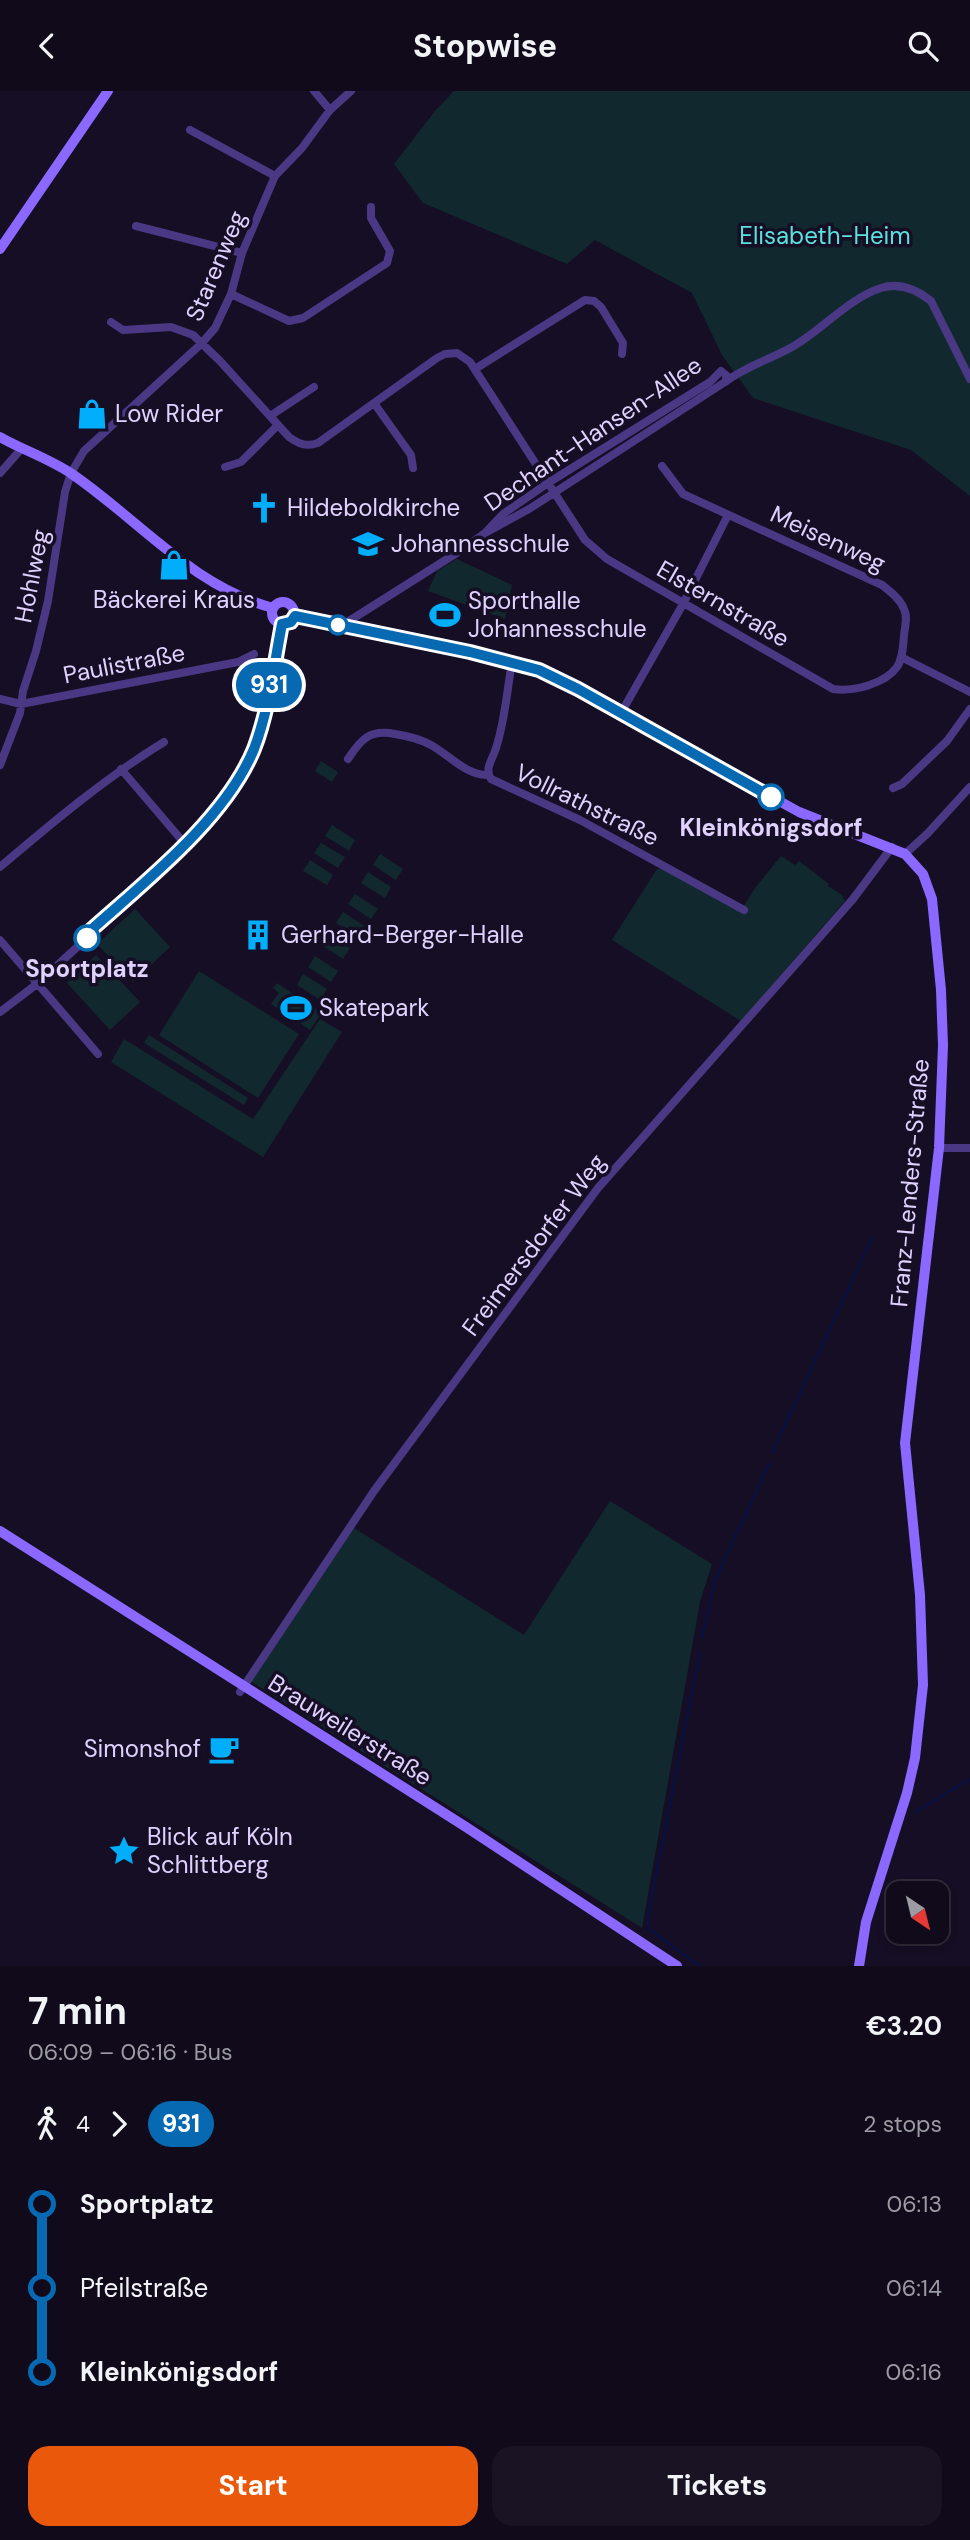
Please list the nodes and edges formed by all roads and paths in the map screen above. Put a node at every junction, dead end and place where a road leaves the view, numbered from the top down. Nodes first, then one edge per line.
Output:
1 (108, 91) edge
2 (314, 91) edge
3 (351, 91) edge
4 (330, 110) junction
5 (190, 130) dead end
6 (275, 176) junction
7 (371, 207) dead end
8 (136, 226) dead end
9 (0, 249) edge
10 (242, 253) junction
11 (231, 294) junction
12 (111, 322) dead end
13 (201, 344) junction
14 (622, 354) dead end
15 (475, 369) junction
16 (970, 379) edge
17 (725, 381) junction
18 (314, 387) dead end
19 (374, 403) junction
20 (270, 416) junction
21 (278, 425) junction
22 (0, 437) edge
23 (22, 448) junction
24 (662, 466) dead end
25 (225, 467) dead end
26 (413, 468) dead end
27 (0, 473) edge
28 (71, 473) junction
29 (548, 483) junction
30 (554, 492) junction
31 (728, 515) junction
32 (485, 533) junction
33 (683, 604) junction
34 (273, 608) junction
35 (295, 616) junction
36 (282, 624) junction
37 (346, 627) junction
38 (254, 654) dead end
39 (901, 657) junction
40 (512, 662) junction
41 (970, 692) edge
42 (0, 699) edge
43 (21, 704) junction
44 (970, 709) edge
45 (621, 713) junction
46 (164, 742) dead end
47 (348, 759) dead end
48 (0, 765) edge
49 (121, 769) junction
50 (488, 775) junction
51 (970, 786) edge
52 (893, 788) dead end
53 (184, 844) junction
54 (892, 847) junction
55 (905, 854) junction
56 (0, 867) edge
57 (744, 910) dead end
58 (0, 940) edge
59 (37, 984) junction
60 (0, 1012) edge
61 (98, 1054) dead end
62 (939, 1148) junction
63 (970, 1148) edge
64 (0, 1531) edge
65 (241, 1689) junction
66 (677, 1966) edge
67 (859, 1966) edge

1 - 9 street
2 - 4 street
3 - 4 street, Starenweg
4 - 6 street, Starenweg
5 - 6 street
6 - 10 street, Starenweg
7 - 11 street
8 - 10 street
10 - 11 street, Starenweg
11 - 13 street, Starenweg
12 - 13 street
13 - 20 street
13 - 28 street, Starenweg
14 - 15 street
15 - 19 street
15 - 29 street, Elsternstraße
16 - 17 street
17 - 29 street, Dechant-Hansen-Allee
17 - 30 street, Dechant-Hansen-Allee
18 - 20 street
19 - 21 street
19 - 26 street
20 - 21 street
21 - 25 street
22 - 23 street
23 - 27 street
23 - 28 street
24 - 31 street, Meisenweg
28 - 34 street
28 - 43 street, Hohlweg
29 - 30 street, Elsternstraße
29 - 32 street, Dechant-Hansen-Allee
30 - 32 street, Dechant-Hansen-Allee
30 - 33 street, Elsternstraße
31 - 33 street
31 - 39 street, Meisenweg
32 - 37 street, Dechant-Hansen-Allee
33 - 39 street, Elsternstraße
33 - 45 street
34 - 35 street
34 - 36 street
35 - 36 street
35 - 37 street, Franz-Lenders-Straße
36 - 53 street
37 - 40 street, Franz-Lenders-Straße
38 - 43 street, Paulistraße
39 - 41 street
40 - 45 street, Franz-Lenders-Straße
40 - 50 street, Vollrathstraße
42 - 43 street, Paulistraße
43 - 48 street, Hohlweg
44 - 52 street
45 - 54 street, Franz-Lenders-Straße
46 - 49 street
47 - 50 street, Vollrathstraße
49 - 53 street
49 - 56 street
50 - 57 street, Vollrathstraße
51 - 55 street
53 - 59 street
54 - 55 street, Franz-Lenders-Straße
54 - 65 street, Freimersdorfer Weg
55 - 62 street, Franz-Lenders-Straße
58 - 59 street
59 - 60 street
59 - 61 street
62 - 63 street
62 - 67 street, Franz-Lenders-Straße
64 - 65 street, Brauweilerstraße
65 - 66 street, Brauweilerstraße

